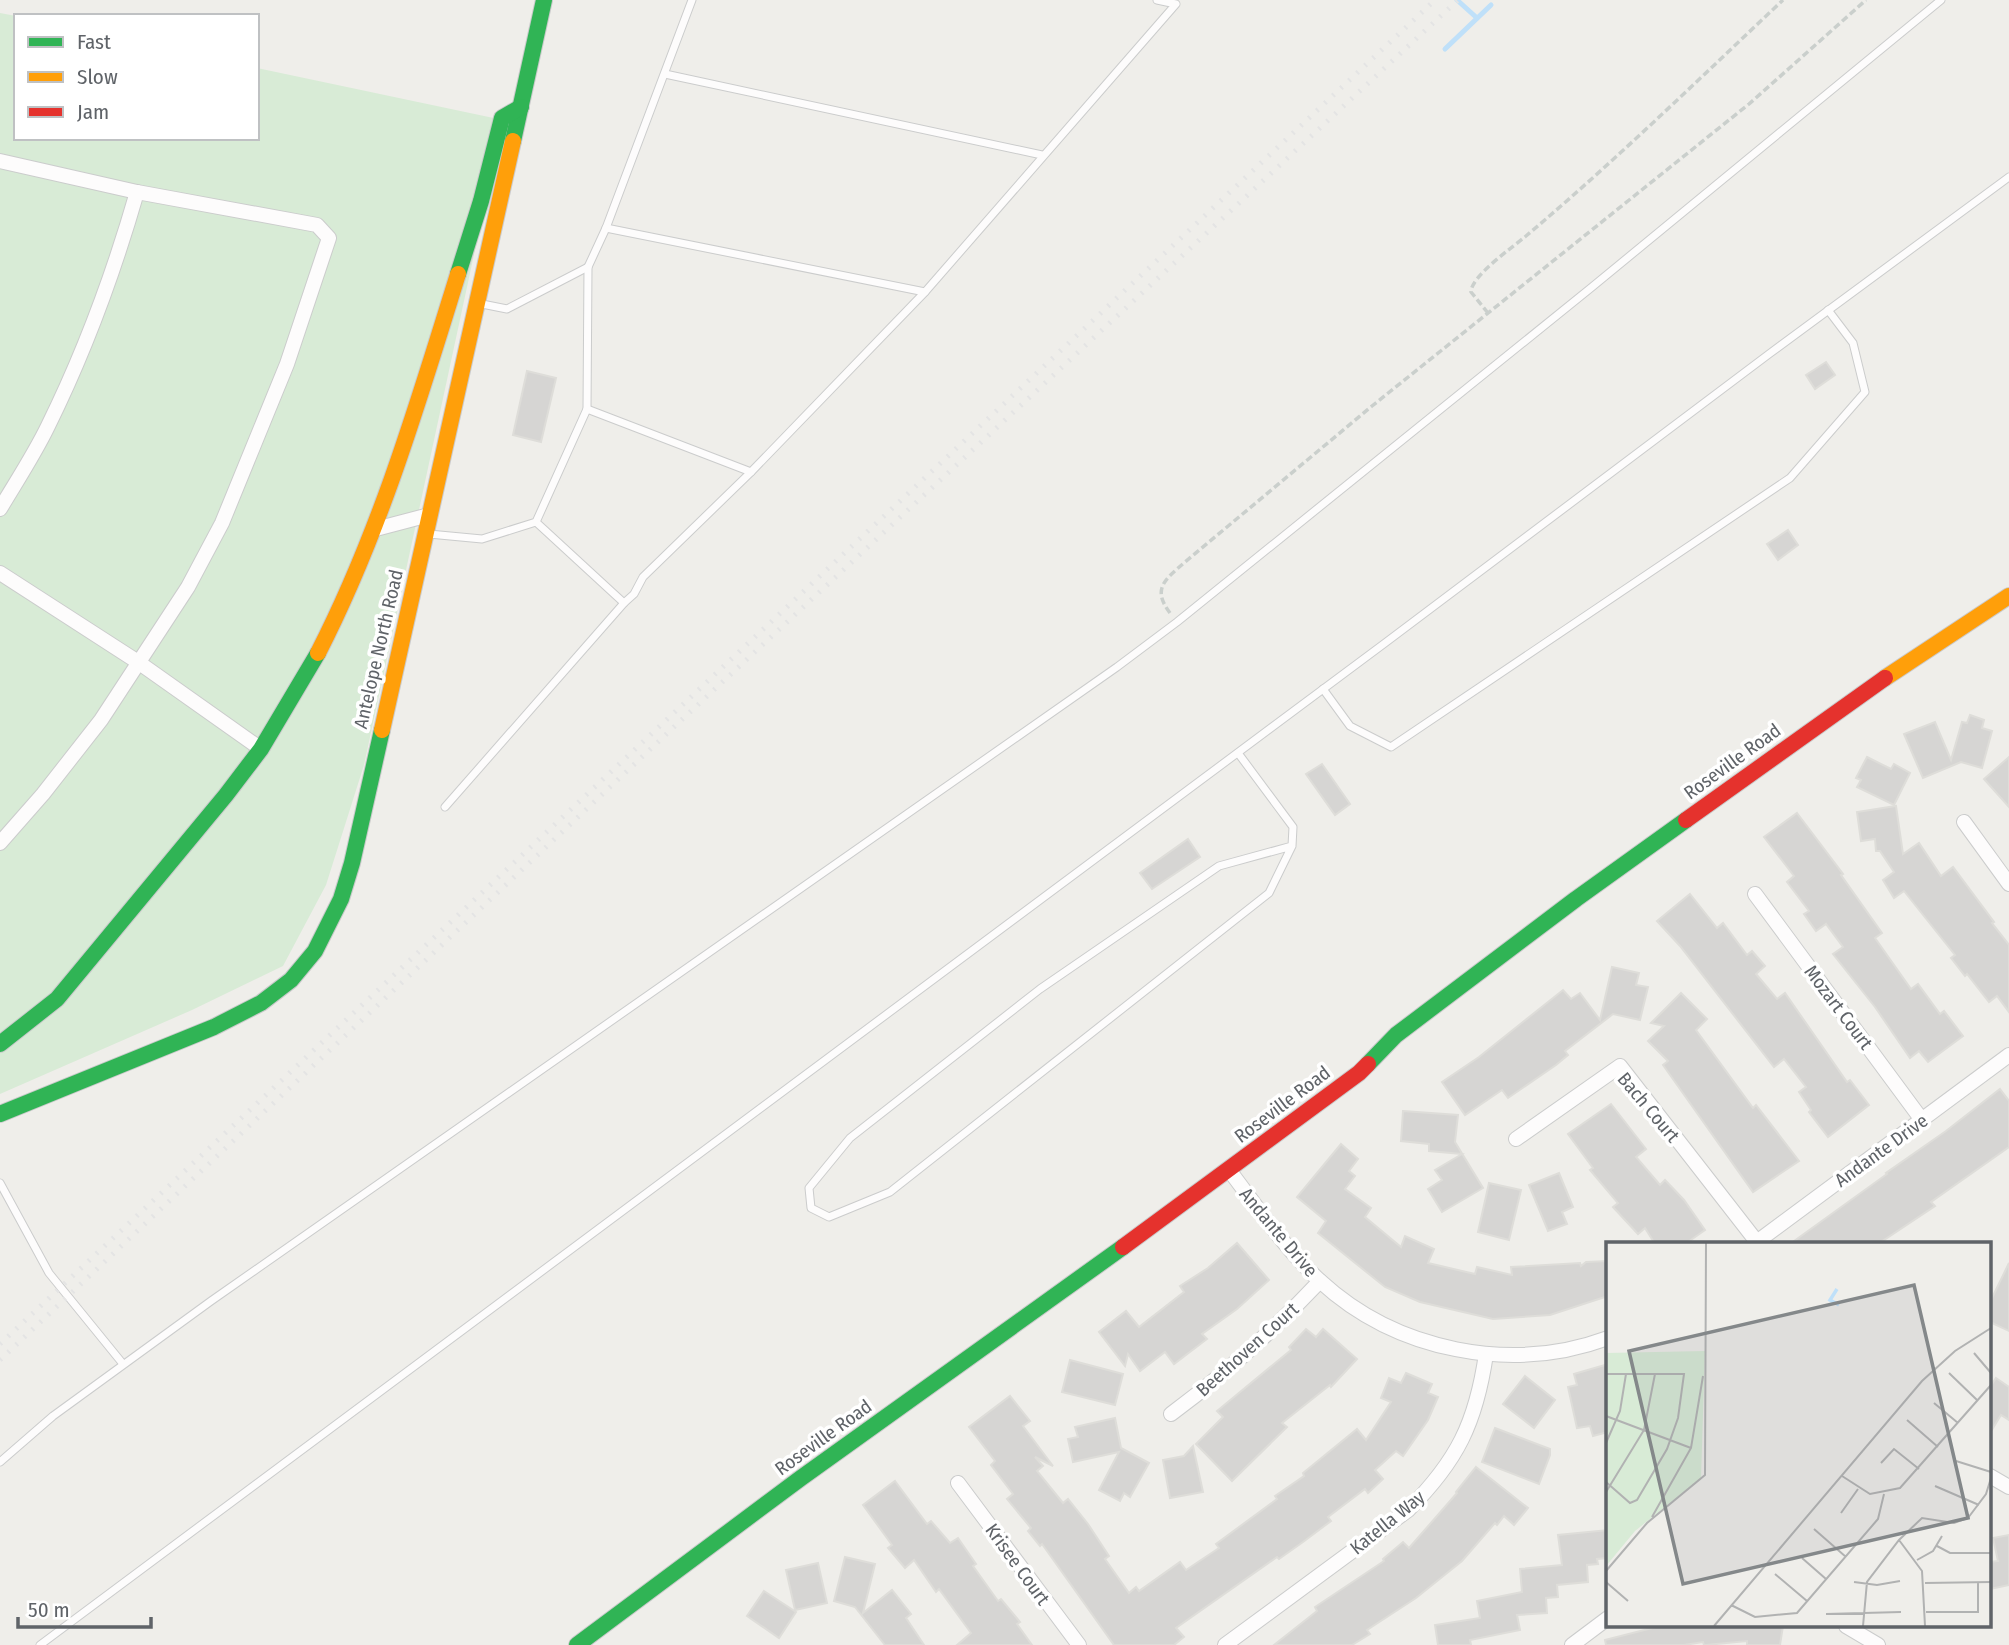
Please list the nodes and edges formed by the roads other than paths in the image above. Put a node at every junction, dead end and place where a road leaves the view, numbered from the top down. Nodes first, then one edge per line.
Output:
1 (544, 0) edge
2 (692, 0) edge
3 (1157, 0) edge
4 (1941, 0) edge
5 (665, 74) junction
6 (521, 107) junction
7 (1042, 155) junction
8 (0, 161) edge
9 (2009, 177) edge
10 (138, 192) junction
11 (606, 228) junction
12 (588, 267) junction
13 (925, 292) junction
14 (477, 303) junction
15 (1828, 310) junction
16 (587, 409) junction
17 (751, 471) junction
18 (0, 509) edge
19 (429, 515) junction
20 (536, 522) junction
21 (372, 530) junction
22 (425, 534) junction
23 (0, 573) edge
24 (2009, 596) edge
25 (624, 603) junction
26 (138, 662) junction
27 (1322, 690) junction
28 (261, 749) junction
29 (1238, 753) junction
30 (445, 807) dead end
31 (1964, 822) dead end
32 (0, 843) edge
33 (1292, 846) junction
34 (2009, 884) edge
35 (1755, 894) dead end
36 (0, 1044) edge
37 (2009, 1055) edge
38 (0, 1114) edge
39 (1922, 1119) junction
40 (1516, 1139) dead end
41 (1229, 1170) junction
42 (0, 1183) edge
43 (1754, 1242) edge
44 (1756, 1242) edge
45 (1320, 1281) junction
46 (1606, 1338) edge
47 (1486, 1354) junction
48 (123, 1364) junction
49 (1171, 1414) dead end
50 (0, 1462) edge
51 (1992, 1477) edge
52 (958, 1483) dead end
53 (2009, 1488) edge
54 (1606, 1620) edge
55 (1849, 1628) edge
56 (40, 1645) edge
57 (577, 1645) edge
58 (1079, 1645) edge
59 (1225, 1645) edge
60 (1572, 1645) edge
61 (1878, 1645) edge

1 - 6 main road, Antelope North Road
2 - 5 lane
3 - 7 lane
4 - 48 lane
5 - 7 lane
5 - 11 lane
6 - 14 main road, Antelope North Road
6 - 21 main road
7 - 13 lane
8 - 10 street
9 - 15 lane
10 - 18 street
10 - 26 street
11 - 12 lane
11 - 13 lane
12 - 14 lane
12 - 16 lane
13 - 17 lane
14 - 19 main road, Antelope North Road
15 - 27 lane
15 - 27 lane
16 - 17 lane
16 - 20 lane
17 - 25 lane
19 - 21 street
19 - 22 main road, Antelope North Road
20 - 22 lane
20 - 25 lane
21 - 28 main road
22 - 38 main road, Antelope North Road
23 - 26 street
24 - 41 main road, Roseville Road
25 - 30 lane
26 - 28 street
26 - 32 street
27 - 29 lane
28 - 36 main road
29 - 33 lane
29 - 56 lane
31 - 34 street
33 - 33 lane
35 - 39 street, Mozart Court
37 - 39 street, Andante Drive
39 - 44 street, Andante Drive
40 - 43 street, Bach Court
41 - 45 street, Andante Drive
41 - 57 main road, Roseville Road
42 - 48 lane
45 - 47 street, Andante Drive
45 - 49 street, Beethoven Court
46 - 47 street, Andante Drive
47 - 59 street, Katella Way
48 - 50 lane
51 - 53 street
52 - 58 street, Krisee Court
54 - 60 street
55 - 61 street

